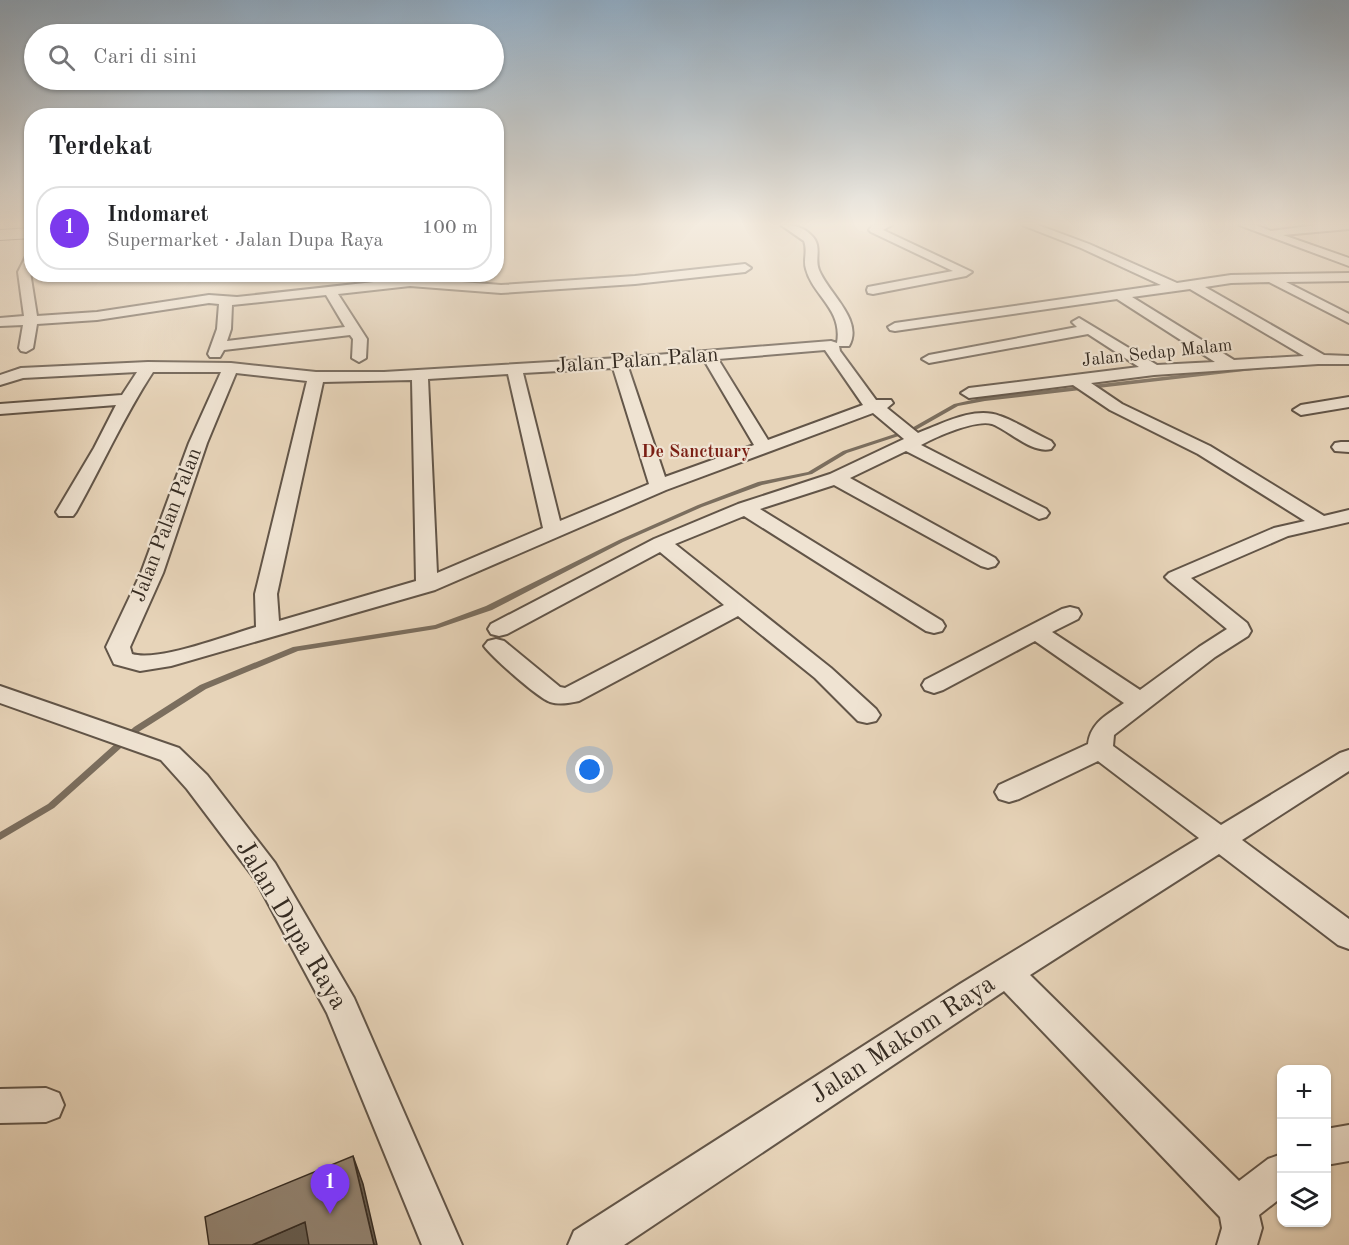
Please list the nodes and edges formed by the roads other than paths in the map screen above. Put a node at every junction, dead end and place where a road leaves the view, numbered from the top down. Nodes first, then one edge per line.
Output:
1 (25, 283) edge
2 (400, 283) edge
3 (425, 283) edge
4 (593, 283) edge
5 (819, 283) edge
6 (909, 283) edge
7 (1168, 283) edge
8 (1198, 283) edge
9 (1278, 283) edge
10 (1191, 284) junction
11 (452, 285) junction
12 (1175, 286) junction
13 (873, 290) dead end
14 (330, 291) junction
15 (1118, 294) junction
16 (226, 299) junction
17 (461, 303) dead end
18 (1051, 304) junction
19 (30, 319) junction
20 (1349, 319) edge
21 (0, 322) edge
22 (895, 327) dead end
23 (1090, 329) junction
24 (354, 330) junction
25 (834, 344) junction
26 (26, 348) dead end
27 (709, 356) junction
28 (359, 358) dead end
29 (928, 358) dead end
30 (619, 363) junction
31 (1229, 364) junction
32 (1336, 365) edge
33 (148, 367) junction
34 (231, 368) junction
35 (515, 370) junction
36 (1154, 370) junction
37 (1246, 372) dead end
38 (420, 376) junction
39 (316, 377) junction
40 (0, 380) edge
41 (1085, 385) junction
42 (969, 393) dead end
43 (127, 399) junction
44 (1349, 402) edge
45 (0, 409) edge
46 (1301, 410) dead end
47 (896, 424) junction
48 (1045, 445) dead end
49 (764, 447) junction
50 (836, 478) junction
51 (658, 486) junction
52 (745, 508) junction
53 (66, 512) dead end
54 (1039, 513) dead end
55 (1349, 516) edge
56 (1319, 521) junction
57 (553, 531) junction
58 (661, 543) junction
59 (988, 562) dead end
60 (427, 585) junction
61 (741, 605) junction
62 (1070, 614) dead end
63 (934, 626) dead end
64 (1035, 631) junction
65 (268, 632) junction
66 (934, 685) dead end
67 (0, 694) edge
68 (1142, 703) junction
69 (867, 715) dead end
70 (1100, 749) junction
71 (1349, 759) edge
72 (1009, 792) dead end
73 (1219, 838) junction
74 (1349, 936) edge
75 (1007, 973) junction
76 (46, 1105) dead end
77 (0, 1106) edge
78 (1349, 1143) edge
79 (1331, 1146) edge
80 (1277, 1176) edge
81 (1237, 1207) junction
82 (442, 1245) edge
83 (588, 1245) edge
84 (1237, 1245) edge

1 - 19 street
2 - 14 street
3 - 11 street
4 - 11 street
5 - 25 street
6 - 13 street
7 - 12 street
8 - 10 street
9 - 20 street
10 - 12 street
10 - 32 street
11 - 17 street
12 - 15 street
14 - 16 street
14 - 24 street
15 - 18 street
15 - 31 street
16 - 19 street
16 - 24 street
18 - 22 street
18 - 23 street
19 - 21 street
19 - 26 street
23 - 29 street
23 - 36 street
24 - 28 street
25 - 27 street, Jalan Palan Palan
25 - 47 street
27 - 30 street, Jalan Palan Palan
27 - 49 street
30 - 35 street, Jalan Palan Palan
30 - 51 street
31 - 32 street, Jalan Sedap Malam
31 - 36 street, Jalan Sedap Malam
32 - 37 street
33 - 34 street
33 - 40 street
33 - 43 street
34 - 39 street, Jalan Palan Palan
34 - 65 street, Jalan Palan Palan
35 - 38 street, Jalan Palan Palan
35 - 57 street
36 - 41 street, Jalan Sedap Malam
38 - 39 street, Jalan Palan Palan
38 - 60 street
39 - 65 street
41 - 42 street, Jalan Sedap Malam
41 - 56 street
43 - 45 street
43 - 53 street
44 - 46 street
47 - 48 street
47 - 49 street, Jalan Palan Palan
47 - 50 street
47 - 54 street
49 - 51 street, Jalan Palan Palan
50 - 52 street
50 - 59 street
51 - 57 street, Jalan Palan Palan
52 - 58 street
52 - 63 street
55 - 56 street
56 - 68 street
57 - 60 street, Jalan Palan Palan
58 - 61 street
58 - 61 street
60 - 65 street, Jalan Palan Palan
61 - 69 street
62 - 64 street
64 - 66 street
64 - 68 street
67 - 82 street, Jalan Dupa Raya
68 - 70 street
70 - 72 street
70 - 73 street
71 - 73 street, Jalan Makom Raya
73 - 74 street
73 - 75 street, Jalan Makom Raya
75 - 81 street
75 - 83 street, Jalan Makom Raya
76 - 77 street
78 - 79 street
80 - 81 street
81 - 84 street

